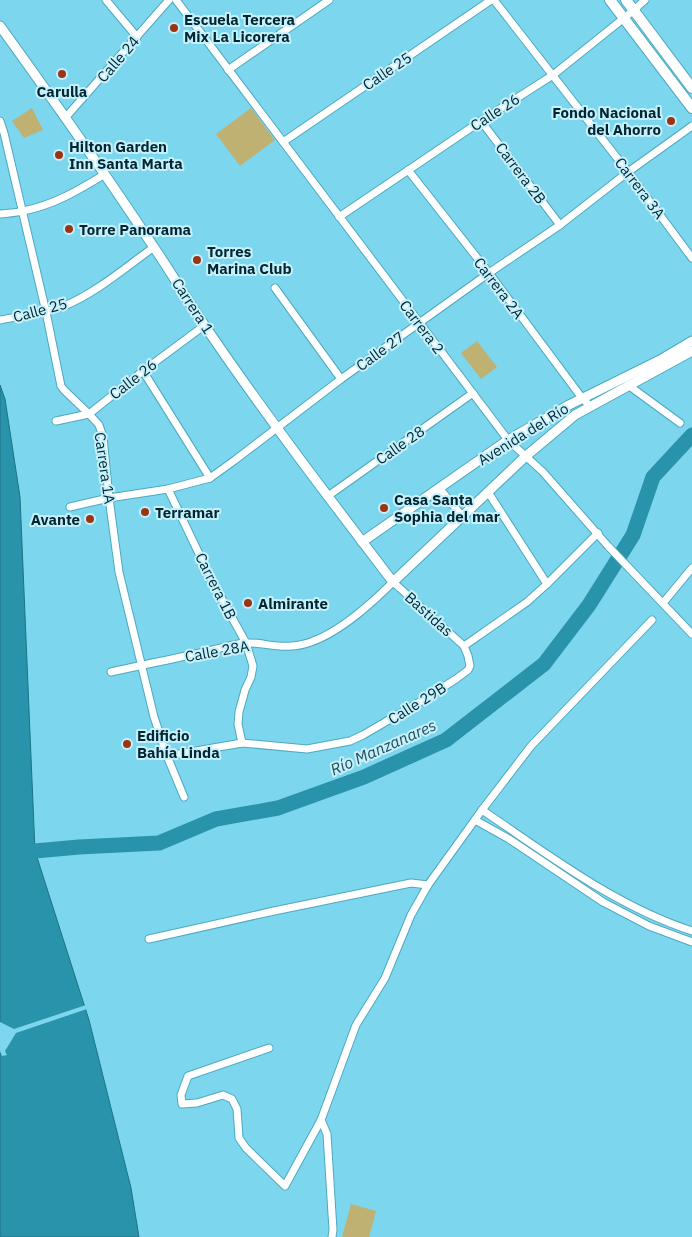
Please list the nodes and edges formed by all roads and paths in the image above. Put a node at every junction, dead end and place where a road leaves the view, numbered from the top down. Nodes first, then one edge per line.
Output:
1 (106, 0) edge
2 (169, 0) edge
3 (176, 0) edge
4 (329, 0) edge
5 (493, 0) edge
6 (610, 0) edge
7 (626, 0) edge
8 (645, 0) edge
9 (634, 10) junction
10 (624, 18) junction
11 (0, 26) edge
12 (137, 37) junction
13 (228, 70) junction
14 (553, 75) junction
15 (692, 88) edge
16 (692, 108) edge
17 (66, 118) junction
18 (0, 121) edge
19 (481, 121) junction
20 (692, 126) edge
21 (283, 142) junction
22 (408, 170) junction
23 (628, 172) junction
24 (105, 174) junction
25 (23, 211) junction
26 (0, 214) edge
27 (339, 217) junction
28 (560, 225) junction
29 (154, 247) junction
30 (692, 258) edge
31 (489, 273) junction
32 (275, 288) dead end
33 (46, 312) junction
34 (0, 320) edge
35 (419, 323) junction
36 (205, 325) junction
37 (692, 341) edge
38 (692, 351) edge
39 (143, 371) junction
40 (342, 379) junction
41 (628, 385) junction
42 (473, 393) junction
43 (582, 398) junction
44 (590, 406) junction
45 (89, 414) junction
46 (56, 422) dead end
47 (680, 423) dead end
48 (277, 428) junction
49 (508, 440) junction
50 (526, 456) junction
51 (210, 478) junction
52 (440, 488) junction
53 (168, 489) junction
54 (488, 492) junction
55 (328, 496) junction
56 (109, 498) junction
57 (70, 507) dead end
58 (462, 516) junction
59 (598, 534) junction
60 (362, 542) junction
61 (692, 568) edge
62 (393, 582) junction
63 (547, 584) junction
64 (663, 603) junction
65 (652, 620) dead end
66 (692, 634) edge
67 (246, 643) junction
68 (464, 646) junction
69 (141, 665) junction
70 (111, 672) dead end
71 (242, 743) junction
72 (167, 756) junction
73 (184, 797) dead end
74 (482, 810) junction
75 (476, 820) junction
76 (428, 885) junction
77 (680, 927) junction
78 (692, 931) edge
79 (676, 937) junction
80 (149, 939) dead end
81 (692, 942) edge
82 (269, 1048) dead end
83 (321, 1120) junction
84 (332, 1237) edge

1 - 12 street
2 - 12 street, Calle 24
3 - 13 street, Carrera 2
4 - 13 street
5 - 14 street, Carrera 3A
5 - 21 street, Calle 25
6 - 10 main road
7 - 9 main road
8 - 9 street, Calle 26
9 - 10 street, Calle 26
9 - 15 main road
10 - 14 street, Calle 26
10 - 16 main road
11 - 17 street, Carrera 1
12 - 17 street, Calle 24
13 - 21 street, Carrera 2
14 - 19 street, Calle 26
14 - 23 street, Carrera 3A
17 - 24 street, Carrera 1
18 - 25 street, Carrera 1A
19 - 22 street, Calle 26
19 - 28 street, Carrera 2B
20 - 23 street, Calle 27
21 - 27 street, Carrera 2
22 - 27 street, Calle 26
22 - 31 street, Carrera 2A
23 - 28 street, Calle 27
23 - 30 street, Carrera 3A
24 - 25 street
24 - 29 street, Carrera 1
25 - 26 street
25 - 33 street, Carrera 1A
27 - 35 street, Carrera 2
28 - 31 street, Calle 27
29 - 33 street, Calle 25
29 - 36 street, Carrera 1
31 - 35 street, Calle 27
31 - 43 street, Carrera 2A
32 - 40 street
33 - 34 street, Calle 25
33 - 45 street, Carrera 1A
35 - 40 street, Calle 27
35 - 42 street, Carrera 2
36 - 39 street, Calle 26
36 - 48 street, Carrera 1
37 - 43 street, Avenida del Río
38 - 41 street, Avenida del Río
39 - 45 street, Calle 26
39 - 51 street
40 - 48 street, Calle 27
41 - 44 street, Avenida del Río
41 - 47 street
42 - 49 street, Carrera 2
42 - 55 street, Calle 28
43 - 44 street, Carrera 2A
43 - 49 street, Avenida del Río
44 - 50 street, Avenida del Río
45 - 46 street, Calle 26
45 - 56 street, Carrera 1A
48 - 51 street, Calle 27
48 - 55 street, Carrera 1
49 - 50 street, Carrera 2
49 - 52 street, Avenida del Río
50 - 54 street, Avenida del Río
50 - 59 street, Carrera 2
51 - 53 street, Calle 27
52 - 58 street
52 - 60 street, Avenida del Río
53 - 56 street, Calle 27
53 - 67 street, Carrera 1B
54 - 58 street, Avenida del Río
54 - 63 street
55 - 60 street, Carrera 1
56 - 57 street, Calle 27
56 - 69 street, Carrera 1A
58 - 62 street, Avenida del Río
59 - 63 street
59 - 64 street, Carrera 2
60 - 62 street, Carrera 1
61 - 64 street
62 - 67 street, Calle 28A
62 - 68 street, Bastidas
63 - 68 street
64 - 66 street, Carrera 2
65 - 74 street
67 - 69 street, Calle 28A
67 - 71 street, Carrera 1B
68 - 71 street, Calle 29B
69 - 70 street, Calle 28A
69 - 72 street, Carrera 1A
71 - 72 street, Calle 29B
72 - 73 street, Carrera 1A
74 - 75 street
74 - 77 street
75 - 76 street
75 - 79 street
76 - 80 street
76 - 83 street
77 - 78 street
77 - 79 street
79 - 81 street
82 - 83 street
83 - 84 street

